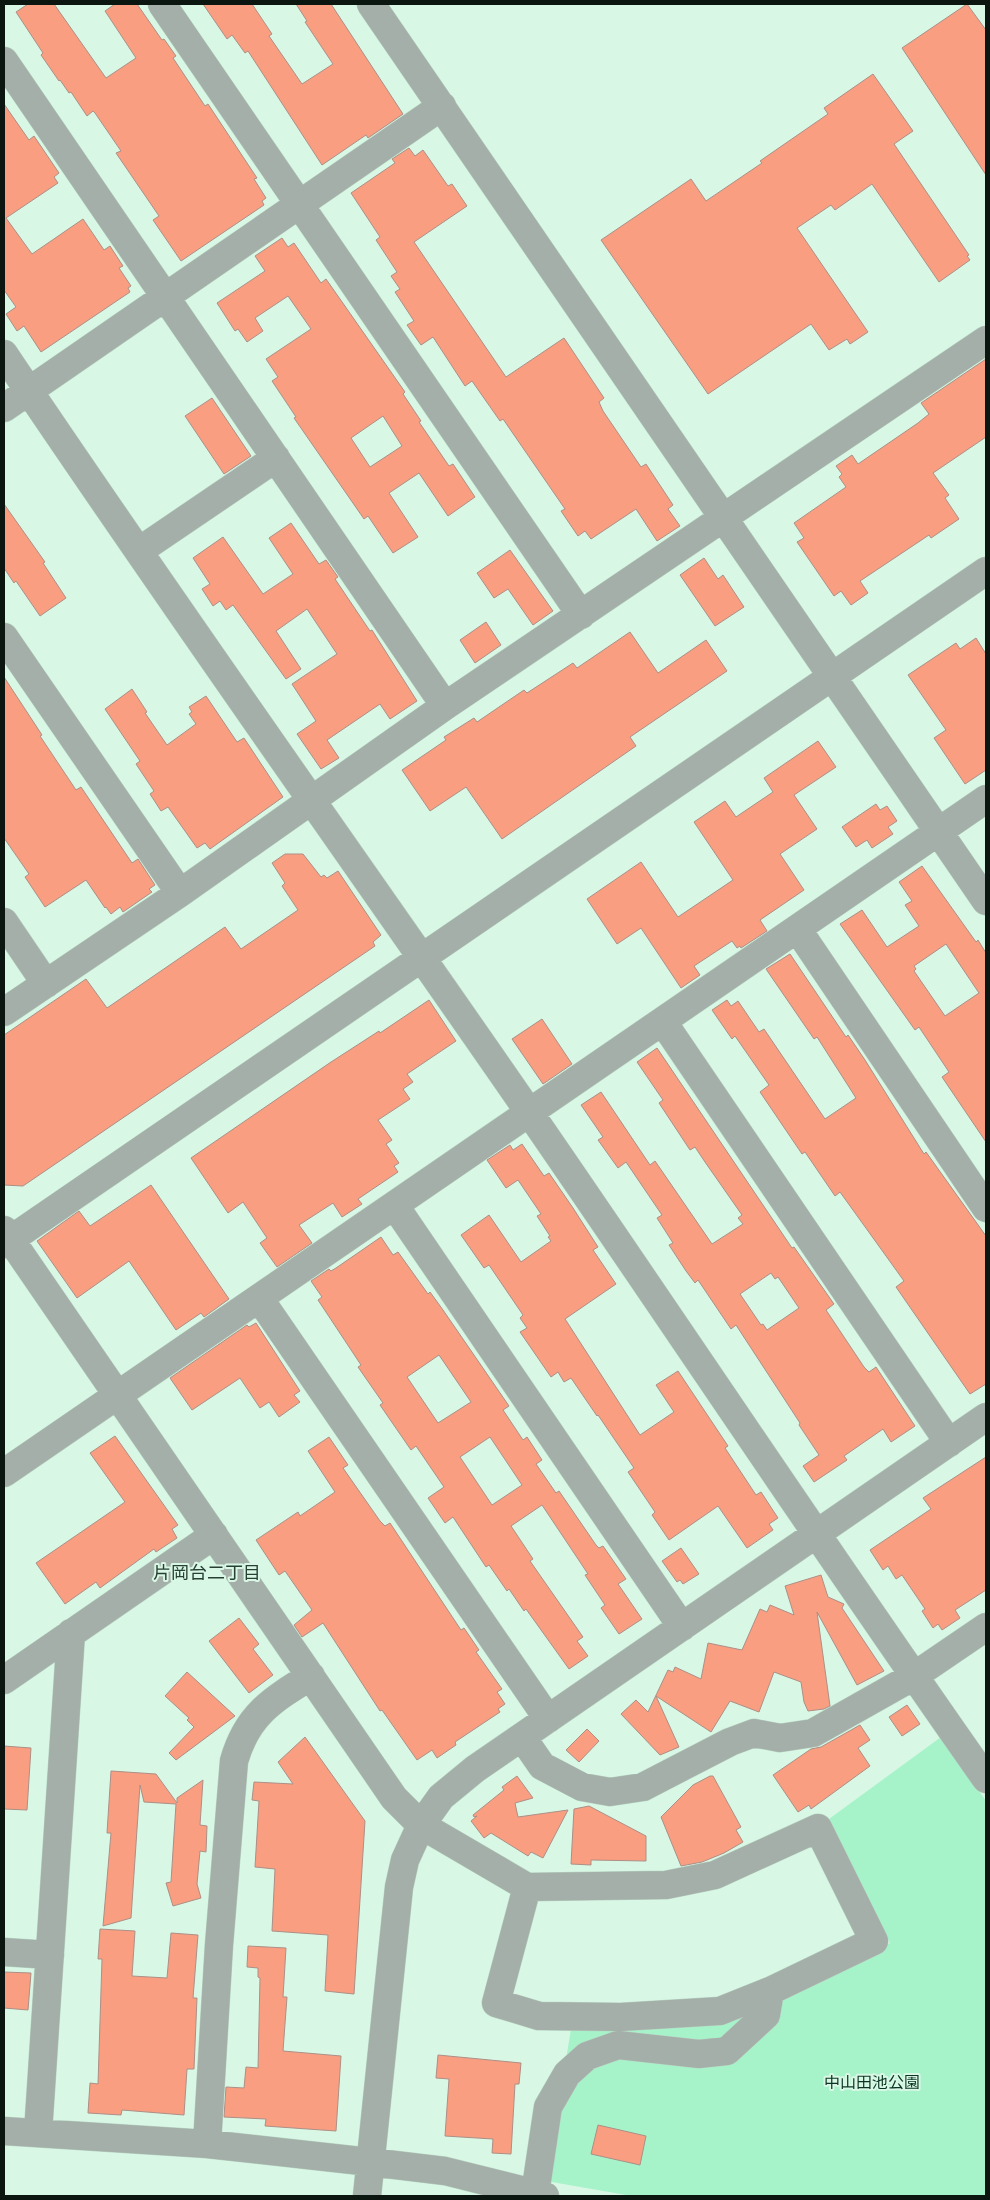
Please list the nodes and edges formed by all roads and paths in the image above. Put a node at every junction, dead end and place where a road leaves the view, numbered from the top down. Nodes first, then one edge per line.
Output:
1 (162, 4) edge
2 (371, 4) edge
3 (4, 61) edge
4 (442, 106) junction
5 (299, 205) junction
6 (165, 297) junction
7 (986, 340) edge
8 (4, 354) edge
9 (29, 391) junction
10 (4, 408) edge
11 (276, 458) junction
12 (724, 519) junction
13 (139, 551) junction
14 (986, 571) edge
15 (581, 615) junction
16 (4, 637) edge
17 (831, 676) junction
18 (445, 706) junction
19 (986, 799) edge
20 (310, 801) junction
21 (939, 832) junction
22 (180, 893) junction
23 (986, 901) edge
24 (4, 922) edge
25 (798, 930) junction
26 (420, 957) junction
27 (46, 984) junction
28 (4, 1012) edge
29 (663, 1022) junction
30 (530, 1113) junction
31 (395, 1206) junction
32 (986, 1208) edge
33 (6, 1238) edge
34 (259, 1298) junction
35 (116, 1396) junction
36 (986, 1417) edge
37 (949, 1443) junction
38 (4, 1473) edge
39 (214, 1535) junction
40 (816, 1536) junction
41 (682, 1627) junction
42 (986, 1627) edge
43 (71, 1633) junction
44 (310, 1676) junction
45 (914, 1676) junction
46 (4, 1680) edge
47 (548, 1719) junction
48 (522, 1737) junction
49 (986, 1779) edge
50 (421, 1825) junction
51 (527, 1887) junction
52 (4, 1952) edge
53 (50, 1955) junction
54 (770, 1991) junction
55 (4, 2131) edge
56 (38, 2134) junction
57 (207, 2144) junction
58 (368, 2178) edge
59 (540, 2195) edge

1 - 5 street
2 - 4 street
3 - 6 street
4 - 5 street
4 - 12 street
5 - 6 street
5 - 15 street
6 - 9 street
6 - 11 street
7 - 12 street
8 - 9 street
9 - 10 street
9 - 13 street
11 - 13 street
11 - 18 street
12 - 15 street
12 - 17 street
13 - 20 street
14 - 17 street
15 - 18 street
16 - 22 street
17 - 21 street
17 - 26 street
18 - 20 street
19 - 21 street
20 - 22 street
20 - 26 street
21 - 23 street
21 - 25 street
22 - 27 street
24 - 27 street
25 - 29 street
25 - 32 street
26 - 30 street
26 - 33 street
27 - 28 street
29 - 30 street
29 - 37 street
30 - 31 street
30 - 40 street
31 - 34 street
31 - 41 street
33 - 35 street
34 - 35 street
34 - 47 street
35 - 38 street
35 - 39 street
36 - 37 street
37 - 40 street
39 - 43 street
39 - 44 street
40 - 41 street
40 - 45 street
41 - 47 street
42 - 45 street
43 - 46 street
43 - 53 street
44 - 50 street
44 - 57 street
45 - 48 street
45 - 49 street
47 - 48 street
48 - 50 street
50 - 51 street
50 - 58 street
51 - 54 street
51 - 54 street
52 - 53 street
53 - 56 street
54 - 59 street
55 - 56 street
56 - 57 street
57 - 58 street
58 - 59 street

